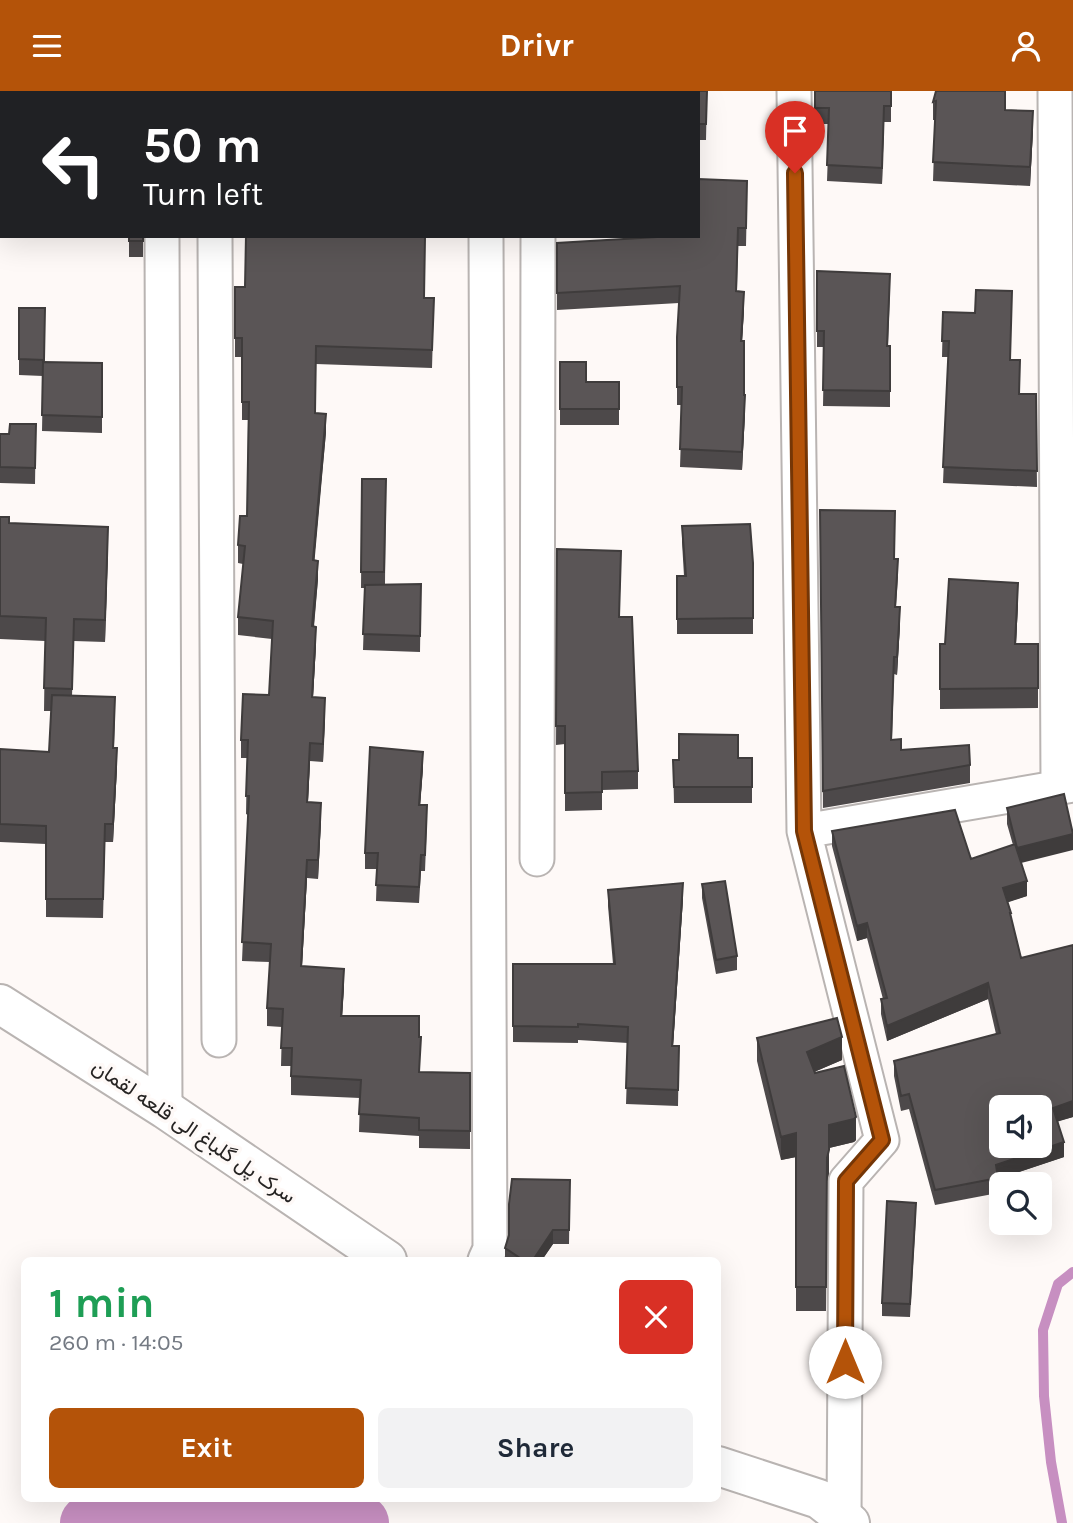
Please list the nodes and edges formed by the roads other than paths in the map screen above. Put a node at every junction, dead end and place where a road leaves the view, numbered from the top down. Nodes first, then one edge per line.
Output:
1 (794, 91) edge
2 (1055, 91) edge
3 (162, 238) edge
4 (215, 238) edge
5 (486, 238) edge
6 (538, 238) edge
7 (1065, 536) edge
8 (1066, 786) edge
9 (804, 831) junction
10 (537, 859) dead end
11 (0, 1003) edge
12 (219, 1040) dead end
13 (165, 1109) junction
14 (383, 1257) edge
15 (486, 1257) edge
16 (721, 1466) edge
17 (847, 1520) edge

1 - 9 street
2 - 7 street
3 - 13 street
4 - 12 street
5 - 15 street
6 - 10 street
7 - 8 street
8 - 9 street
9 - 17 street
11 - 13 street, سرک پل گلباغ الی قلعه لقمان
13 - 14 street, سرک پل گلباغ الی قلعه لقمان
16 - 17 street

